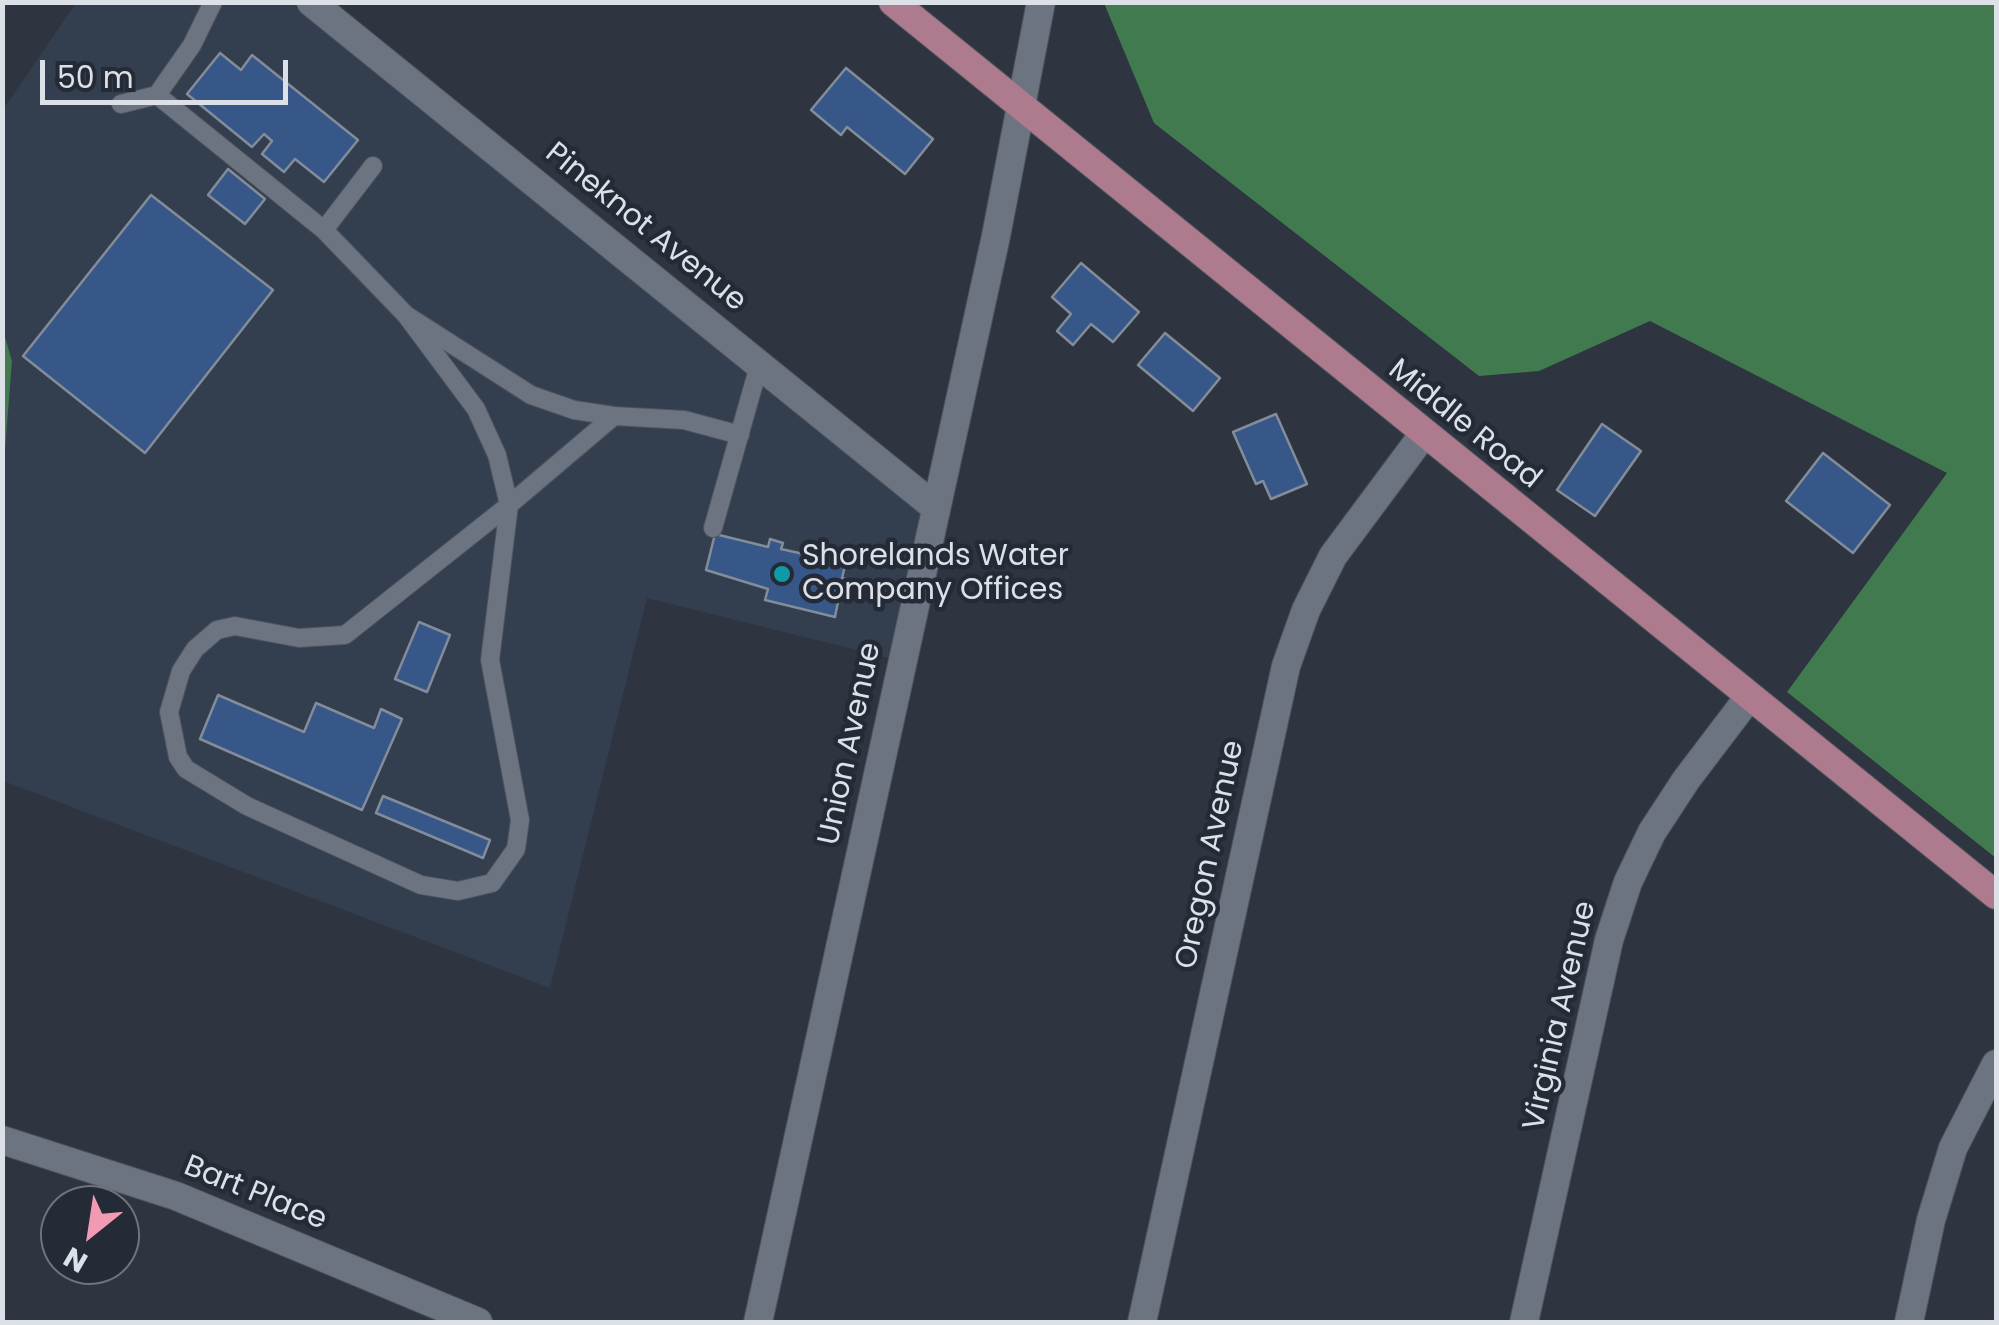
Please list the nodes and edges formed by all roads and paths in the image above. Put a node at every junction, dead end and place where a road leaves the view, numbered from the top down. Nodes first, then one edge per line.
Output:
1 (213, 2) edge
2 (312, 2) edge
3 (893, 2) edge
4 (1040, 2) edge
5 (157, 95) junction
6 (121, 104) dead end
7 (1021, 106) junction
8 (373, 166) dead end
9 (324, 230) junction
10 (406, 315) junction
11 (760, 362) junction
12 (614, 416) junction
13 (740, 435) junction
14 (1422, 435) junction
15 (508, 506) junction
16 (936, 507) junction
17 (714, 528) dead end
18 (1749, 698) junction
19 (1996, 896) edge
20 (1996, 1064) edge
21 (2, 1140) edge
22 (478, 1322) edge
23 (758, 1322) edge
24 (1142, 1322) edge
25 (1524, 1322) edge
26 (1909, 1322) edge

1 - 5 lane
2 - 11 street, Pineknot Avenue
3 - 7 main road, Middle Road
4 - 7 street, Union Avenue
5 - 6 lane
5 - 9 lane
7 - 14 main road, Middle Road
7 - 16 street, Union Avenue
8 - 9 lane
9 - 10 lane
10 - 12 lane
10 - 15 lane
11 - 13 lane
11 - 16 street, Pineknot Avenue
12 - 13 lane
12 - 15 lane
13 - 17 lane
14 - 18 main road, Middle Road
14 - 24 street, Oregon Avenue
15 - 15 lane
16 - 23 street, Union Avenue
18 - 19 main road, Middle Road
18 - 25 street, Virginia Avenue
20 - 26 street
21 - 22 street, Bart Place

